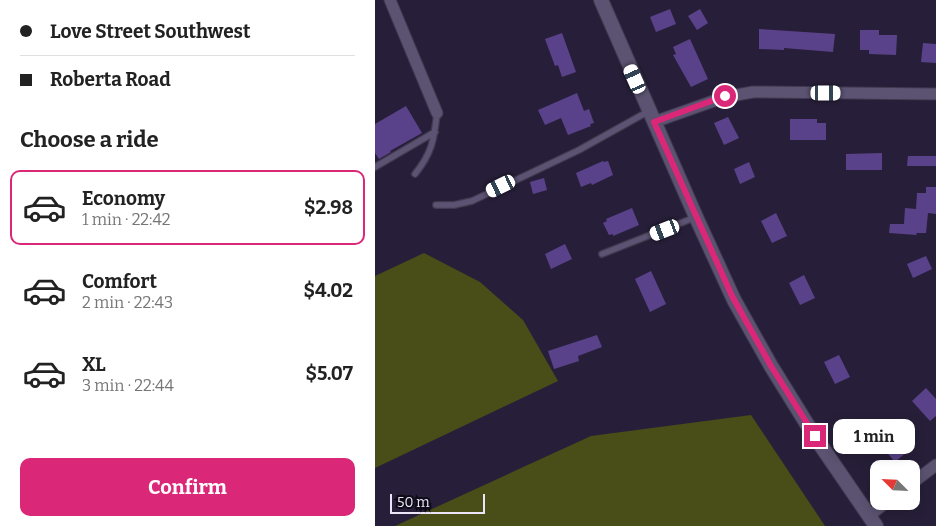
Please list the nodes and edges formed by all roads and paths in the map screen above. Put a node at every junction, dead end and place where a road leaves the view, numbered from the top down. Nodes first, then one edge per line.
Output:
1 (390, 0) edge
2 (601, 0) edge
3 (936, 94) edge
4 (437, 113) joint
5 (652, 116) junction
6 (435, 132) junction
7 (375, 167) edge
8 (415, 174) dead end
9 (436, 205) dead end
10 (696, 218) junction
11 (602, 254) dead end
12 (936, 465) edge
13 (920, 477) edge
14 (881, 510) edge
15 (872, 521) edge

1 - 4 street
2 - 5 street
3 - 5 street
4 - 6 lane
5 - 9 lane
5 - 10 street
6 - 7 lane
6 - 8 lane
10 - 11 lane
10 - 15 street
12 - 13 street
14 - 15 street

